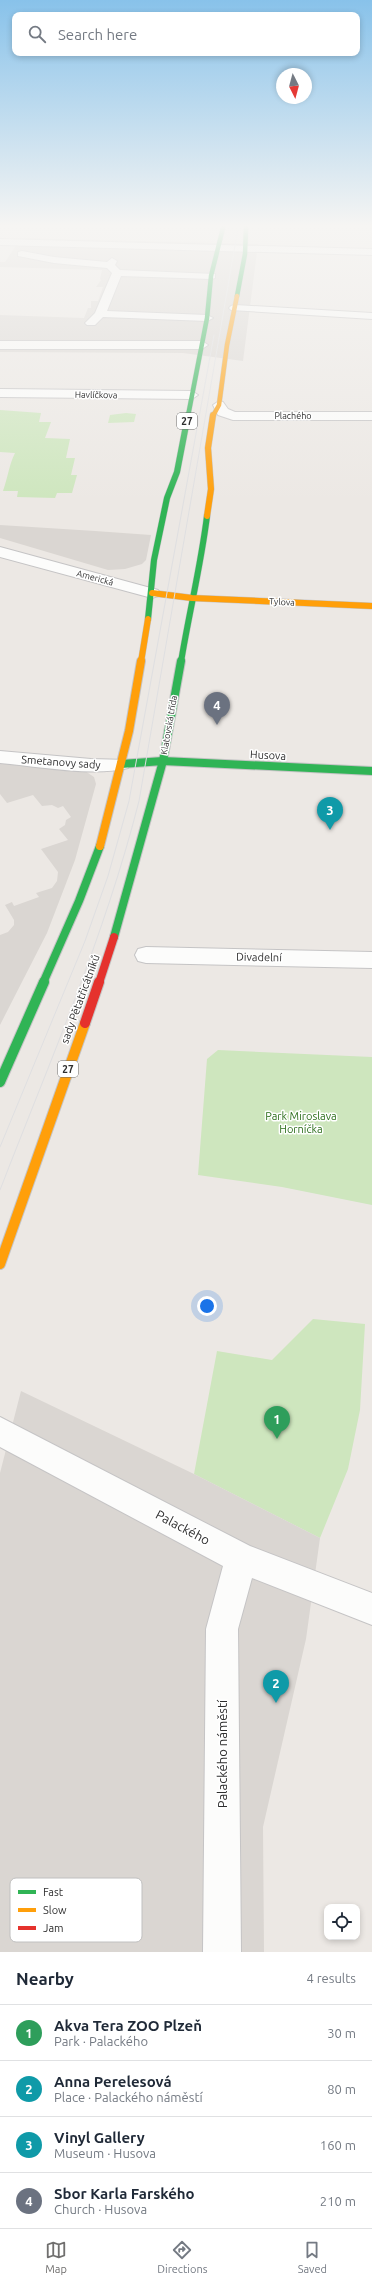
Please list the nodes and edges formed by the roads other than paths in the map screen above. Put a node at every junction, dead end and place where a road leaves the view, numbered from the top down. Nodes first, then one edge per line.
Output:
1 (95, 319) edge
2 (207, 319) edge
3 (233, 319) edge
4 (91, 323) dead end
5 (0, 345) edge
6 (202, 345) junction
7 (0, 394) edge
8 (192, 395) junction
9 (219, 405) junction
10 (372, 416) edge
11 (0, 552) edge
12 (152, 593) junction
13 (192, 598) junction
14 (372, 606) edge
15 (0, 757) edge
16 (163, 761) junction
17 (122, 764) junction
18 (372, 771) edge
19 (146, 954) dead end
20 (372, 960) edge
21 (0, 1082) edge
22 (0, 1264) edge
23 (0, 1431) edge
24 (241, 1558) junction
25 (372, 1609) edge
26 (222, 1952) edge

1 - 4 street
2 - 6 main road, 27
3 - 9 main road, Klatovská třída / 27
5 - 6 street
6 - 8 main road, 27
7 - 8 street, Havlíčkova
8 - 12 main road, 27
9 - 10 street, Plachého
9 - 13 main road, Klatovská třída / 27
11 - 12 street, Americká
12 - 13 main road, Americká
12 - 17 main road, 27
13 - 14 main road, Tylova
13 - 16 main road, Klatovská třída / 27
15 - 17 street, Smetanovy sady
16 - 17 main road, Klatovská třída
16 - 18 main road, Husova
16 - 22 main road, sady Pětatřicátníků / 27
17 - 21 main road, 27
19 - 20 street, Divadelní
23 - 24 street, Palackého
24 - 25 street, Palackého
24 - 26 street, Palackého náměstí

